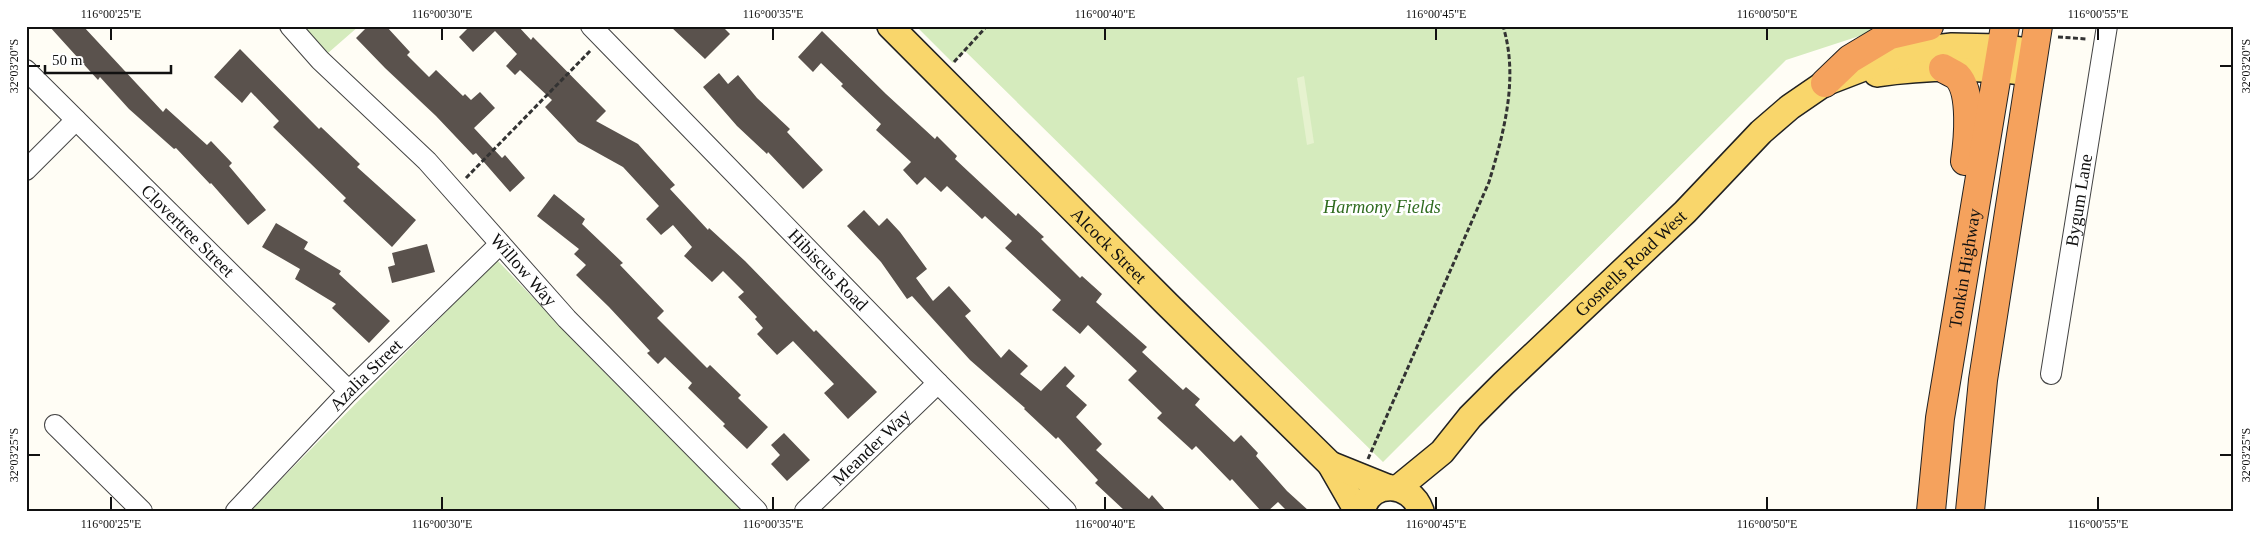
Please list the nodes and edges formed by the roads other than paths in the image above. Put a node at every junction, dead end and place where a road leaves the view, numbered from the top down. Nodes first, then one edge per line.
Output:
1 (290, 26) edge
2 (890, 26) edge
3 (1929, 26) edge
4 (2107, 26) edge
5 (603, 30) edge
6 (2040, 47) edge
7 (2000, 48) edge
8 (1943, 68) junction
9 (26, 70) edge
10 (1825, 83) junction
11 (76, 120) junction
12 (26, 170) edge
13 (500, 244) junction
14 (2051, 374) dead end
15 (938, 383) junction
16 (349, 391) junction
17 (1940, 418) junction
18 (55, 425) dead end
19 (1442, 452) junction
20 (1330, 464) junction
21 (1393, 487) junction
22 (1421, 510) edge
23 (142, 511) edge
24 (236, 511) edge
25 (757, 511) edge
26 (805, 511) edge
27 (1066, 511) edge
28 (1358, 511) edge
29 (1362, 511) edge
30 (1930, 511) edge
31 (1970, 511) edge

1 - 13 street, Willow Way
2 - 20 main road, Alcock Street
3 - 10 highway
4 - 14 street, Bygum Lane
5 - 15 street, Hibiscus Road
6 - 7 main road, Gosnells Road West
6 - 31 highway, Tonkin Highway
7 - 8 main road, Gosnells Road West
7 - 10 main road, Gosnells Road West
7 - 17 highway, Tonkin Highway
8 - 10 main road, Gosnells Road West
8 - 17 highway
9 - 11 street, Clovertree Street
10 - 19 main road, Gosnells Road West
11 - 12 street
11 - 16 street, Clovertree Street
13 - 16 street, Azalia Street
13 - 25 street, Willow Way
15 - 26 street, Meander Way
15 - 27 street, Hibiscus Road
16 - 24 street, Azalia Street
17 - 30 highway, Tonkin Highway
18 - 23 street
19 - 21 main road, Gosnells Road West
19 - 22 main road, Gosnells Road West
20 - 21 main road, Alcock Street
20 - 28 main road, Alcock Street
21 - 22 main road, Gosnells Road West
21 - 29 main road, Gosnells Road West

